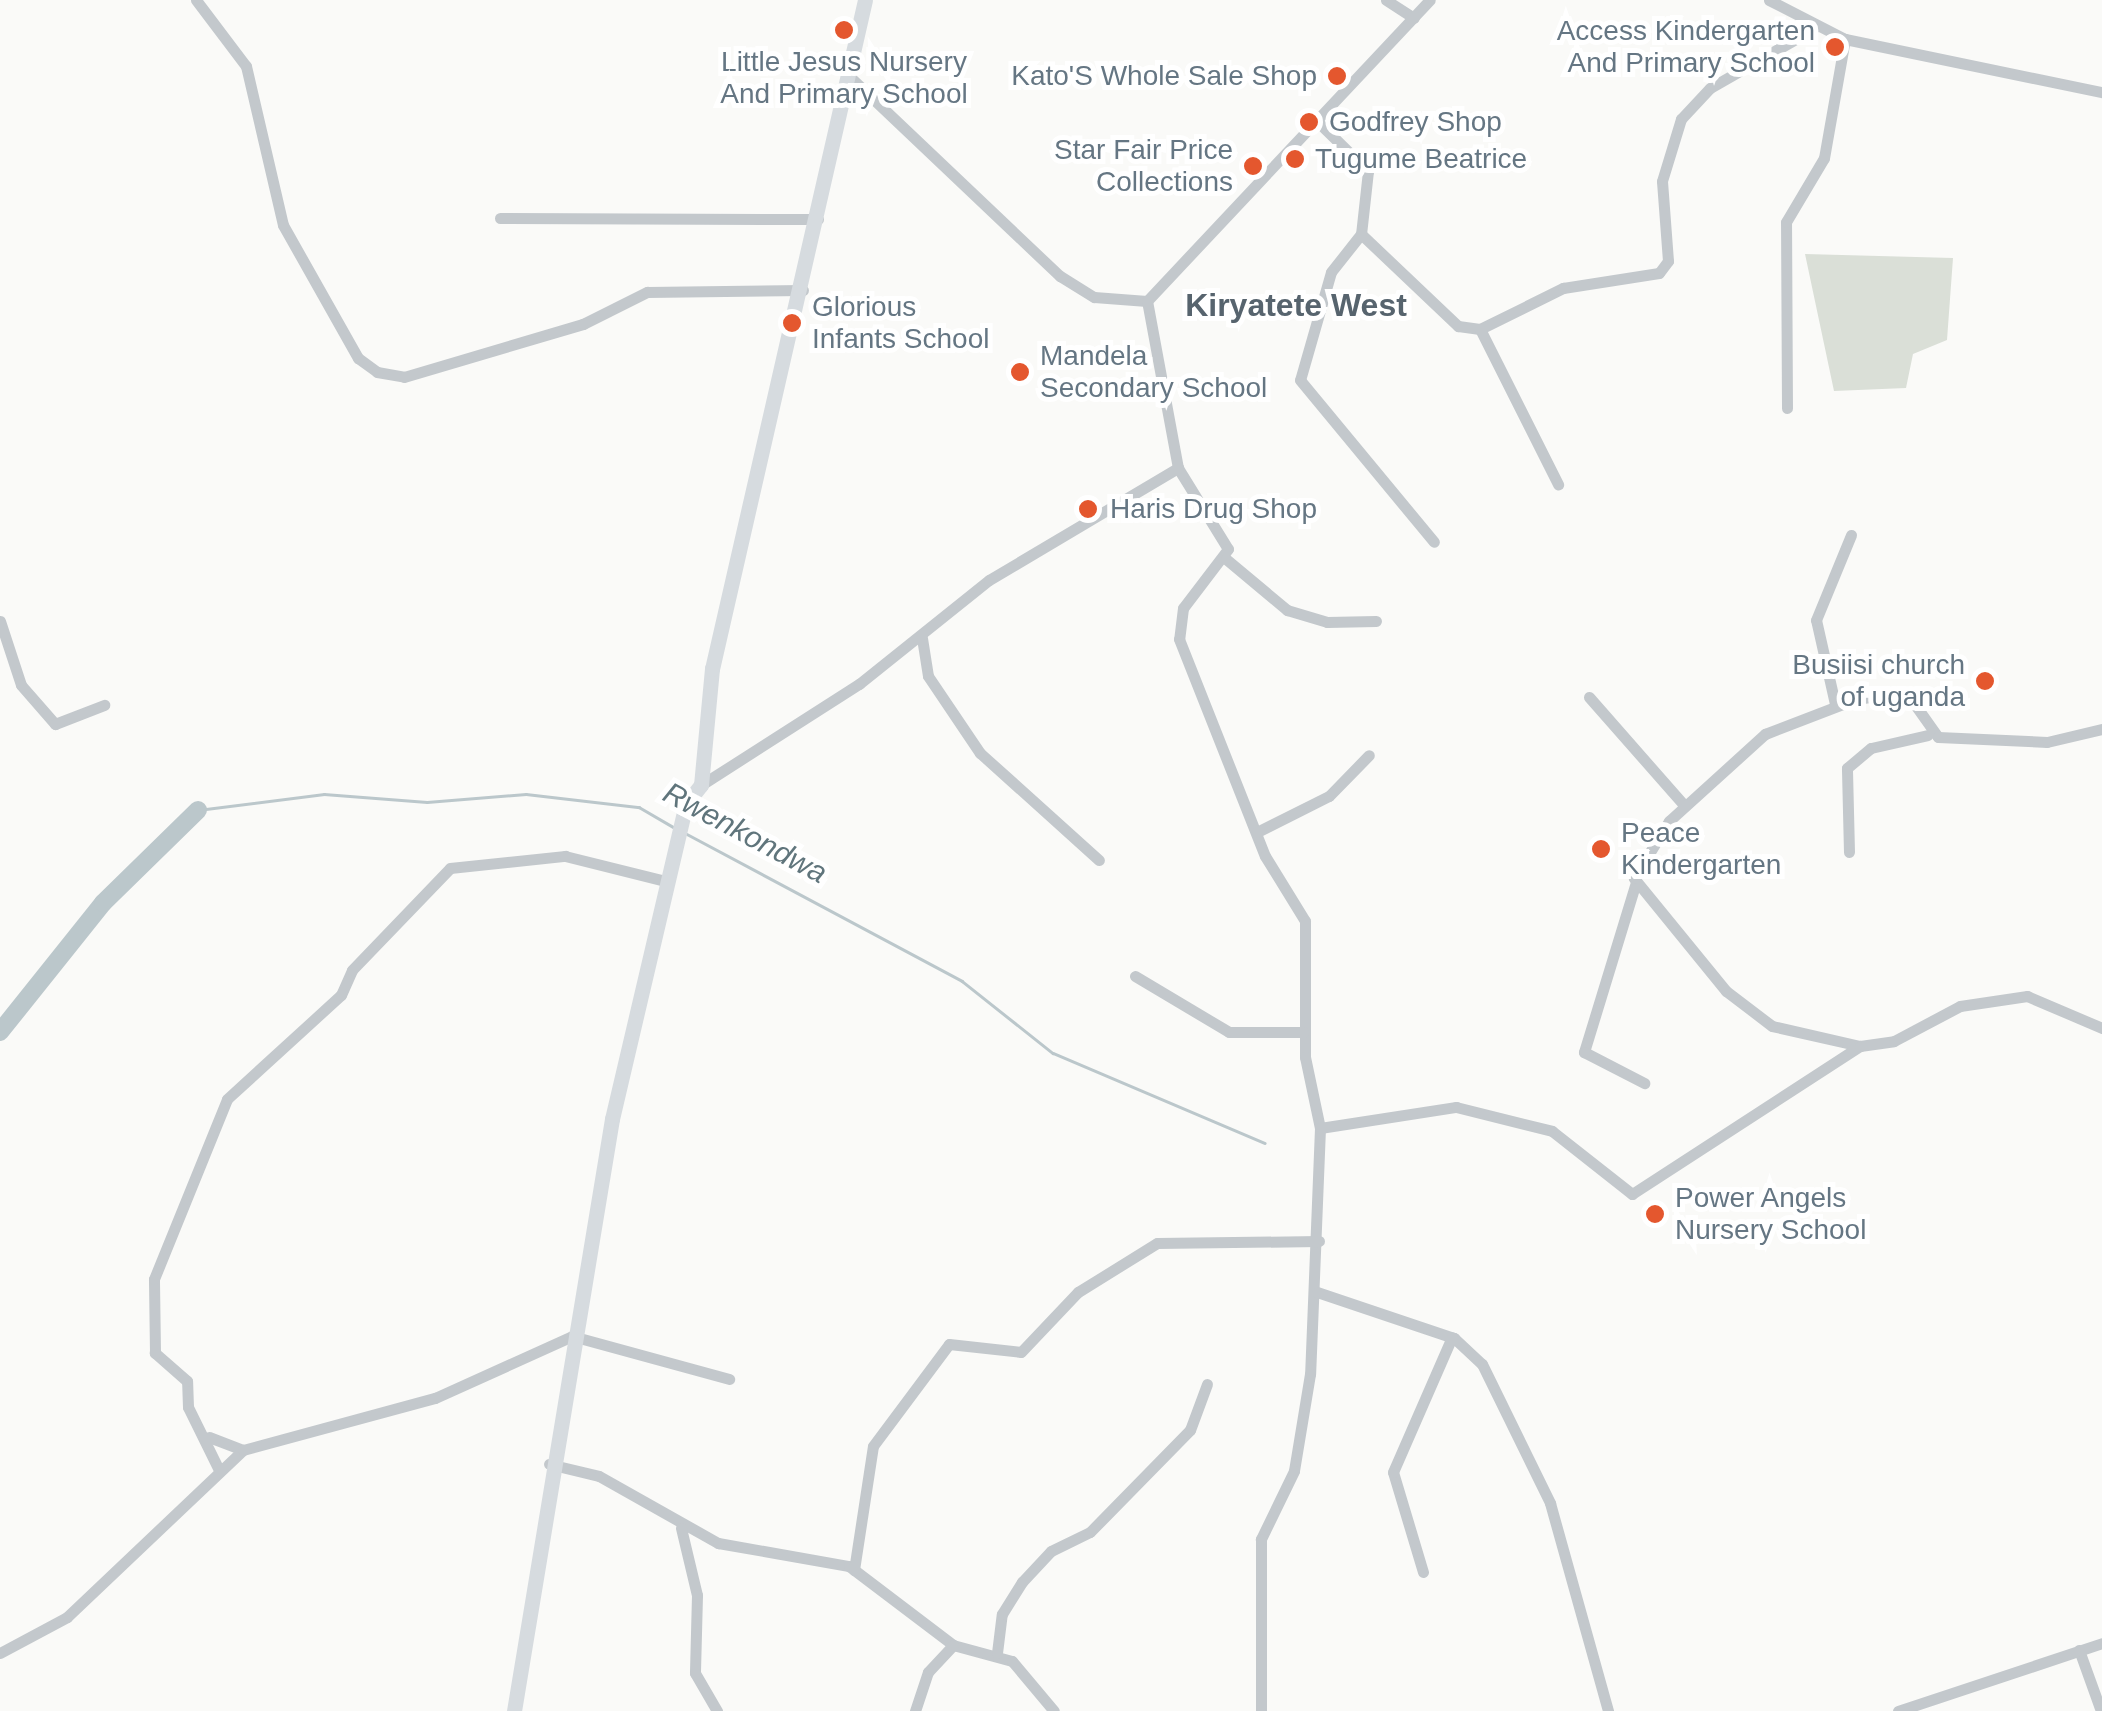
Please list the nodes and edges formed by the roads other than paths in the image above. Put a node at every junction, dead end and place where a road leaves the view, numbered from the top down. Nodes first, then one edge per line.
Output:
1 (196, 0) edge
2 (865, 0) edge
3 (1386, 0) edge
4 (1430, 0) edge
5 (1769, 0) edge
6 (1414, 18) junction
7 (1813, 28) junction
8 (1845, 39) junction
9 (849, 76) junction
10 (2102, 92) edge
11 (1316, 120) junction
12 (500, 218) dead end
13 (818, 219) junction
14 (1361, 234) junction
15 (803, 290) junction
16 (1147, 301) junction
17 (1480, 328) junction
18 (1787, 408) dead end
19 (1178, 468) junction
20 (1558, 484) dead end
21 (1851, 535) dead end
22 (1434, 542) dead end
23 (1226, 559) junction
24 (0, 621) edge
25 (1376, 621) dead end
26 (922, 638) junction
27 (1589, 697) dead end
28 (1836, 704) junction
29 (104, 706) dead end
30 (2102, 729) edge
31 (1928, 735) junction
32 (1369, 754) dead end
33 (701, 785) junction
34 (1684, 805) junction
35 (1257, 832) junction
36 (1850, 852) dead end
37 (1099, 860) dead end
38 (669, 882) junction
39 (1636, 882) junction
40 (1135, 976) dead end
41 (2102, 1028) edge
42 (1304, 1032) junction
43 (1860, 1046) junction
44 (1644, 1084) dead end
45 (1320, 1128) junction
46 (1319, 1242) junction
47 (1316, 1292) junction
48 (572, 1336) junction
49 (1452, 1338) junction
50 (729, 1379) dead end
51 (1207, 1384) dead end
52 (210, 1437) junction
53 (243, 1450) junction
54 (549, 1464) junction
55 (218, 1468) junction
56 (680, 1528) junction
57 (854, 1570) junction
58 (1423, 1572) dead end
59 (2102, 1642) edge
60 (952, 1645) junction
61 (2080, 1650) junction
62 (0, 1653) edge
63 (997, 1654) junction
64 (514, 1711) edge
65 (717, 1711) edge
66 (915, 1711) edge
67 (1054, 1711) edge
68 (1261, 1711) edge
69 (1608, 1711) edge
70 (1898, 1711) edge
71 (2101, 1711) edge

1 - 15 street
2 - 9 street
3 - 6 street
4 - 6 street
5 - 7 street
6 - 11 street
7 - 8 street
7 - 17 street
8 - 10 street
8 - 18 street
9 - 13 street
9 - 16 street
11 - 14 street
11 - 16 street
12 - 13 street
13 - 15 street
14 - 17 street
14 - 22 street
15 - 33 street
16 - 19 street
17 - 20 street
19 - 23 street
19 - 26 street
21 - 28 street
23 - 25 street
23 - 35 street
24 - 29 street
26 - 33 street
26 - 37 street
27 - 34 street
28 - 31 street
28 - 34 street
30 - 31 street
31 - 36 street
32 - 35 street
33 - 38 street
34 - 39 street
35 - 42 street
38 - 48 street
38 - 52 street
39 - 43 street
39 - 44 street
40 - 42 street
41 - 43 street
42 - 45 street
43 - 45 street
45 - 46 street
46 - 47 street
46 - 57 street
47 - 49 street
47 - 68 street
48 - 50 street
48 - 53 street
48 - 54 street
49 - 58 street
49 - 69 street
51 - 63 street
52 - 53 street
52 - 55 street
53 - 55 street
54 - 56 street
54 - 64 street
55 - 62 street
56 - 57 street
56 - 65 street
57 - 60 street
59 - 61 street
60 - 63 street
60 - 66 street
61 - 70 street
61 - 71 street
63 - 67 street

